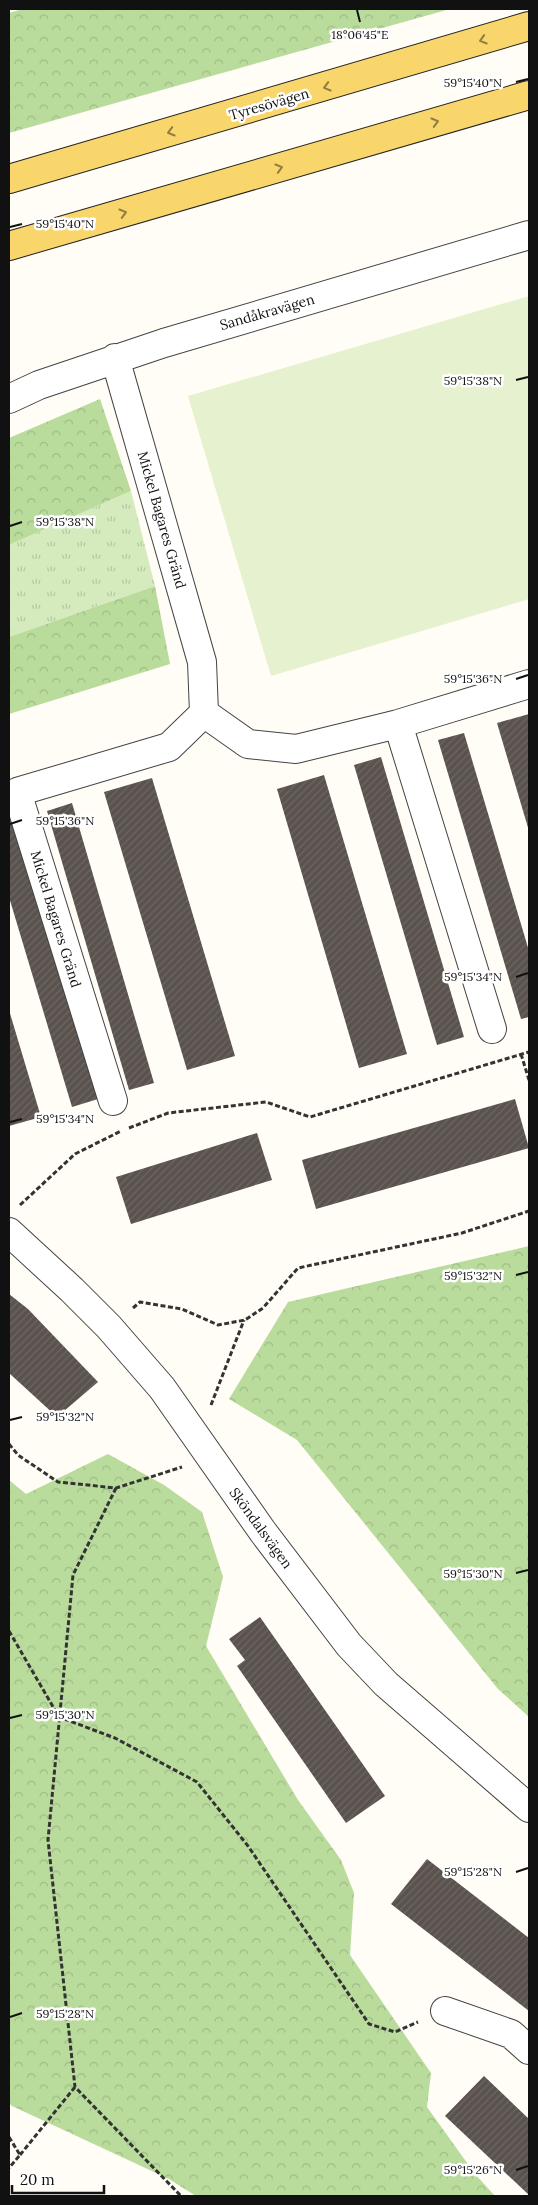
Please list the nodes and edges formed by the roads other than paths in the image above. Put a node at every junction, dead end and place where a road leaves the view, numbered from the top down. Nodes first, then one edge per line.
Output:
1 (529, 26) edge
2 (529, 95) edge
3 (9, 180) edge
4 (529, 235) edge
5 (9, 246) edge
6 (115, 358) junction
7 (9, 399) edge
8 (529, 684) edge
9 (204, 713) junction
10 (398, 724) junction
11 (492, 1029) dead end
12 (113, 1101) dead end
13 (12, 1221) edge
14 (529, 1808) edge
15 (445, 2010) road end
16 (529, 2050) edge

1 -> 3 main road, Tyresövägen
5 -> 2 main road
4 - 6 street, Sandåkravägen
6 - 7 street, Sandåkravägen
6 - 9 street, Mickel Bagares Gränd
8 - 10 street
9 - 10 street
9 - 12 street, Mickel Bagares Gränd
10 - 11 street
13 - 14 street, Sköndalsvägen
15 - 16 street

